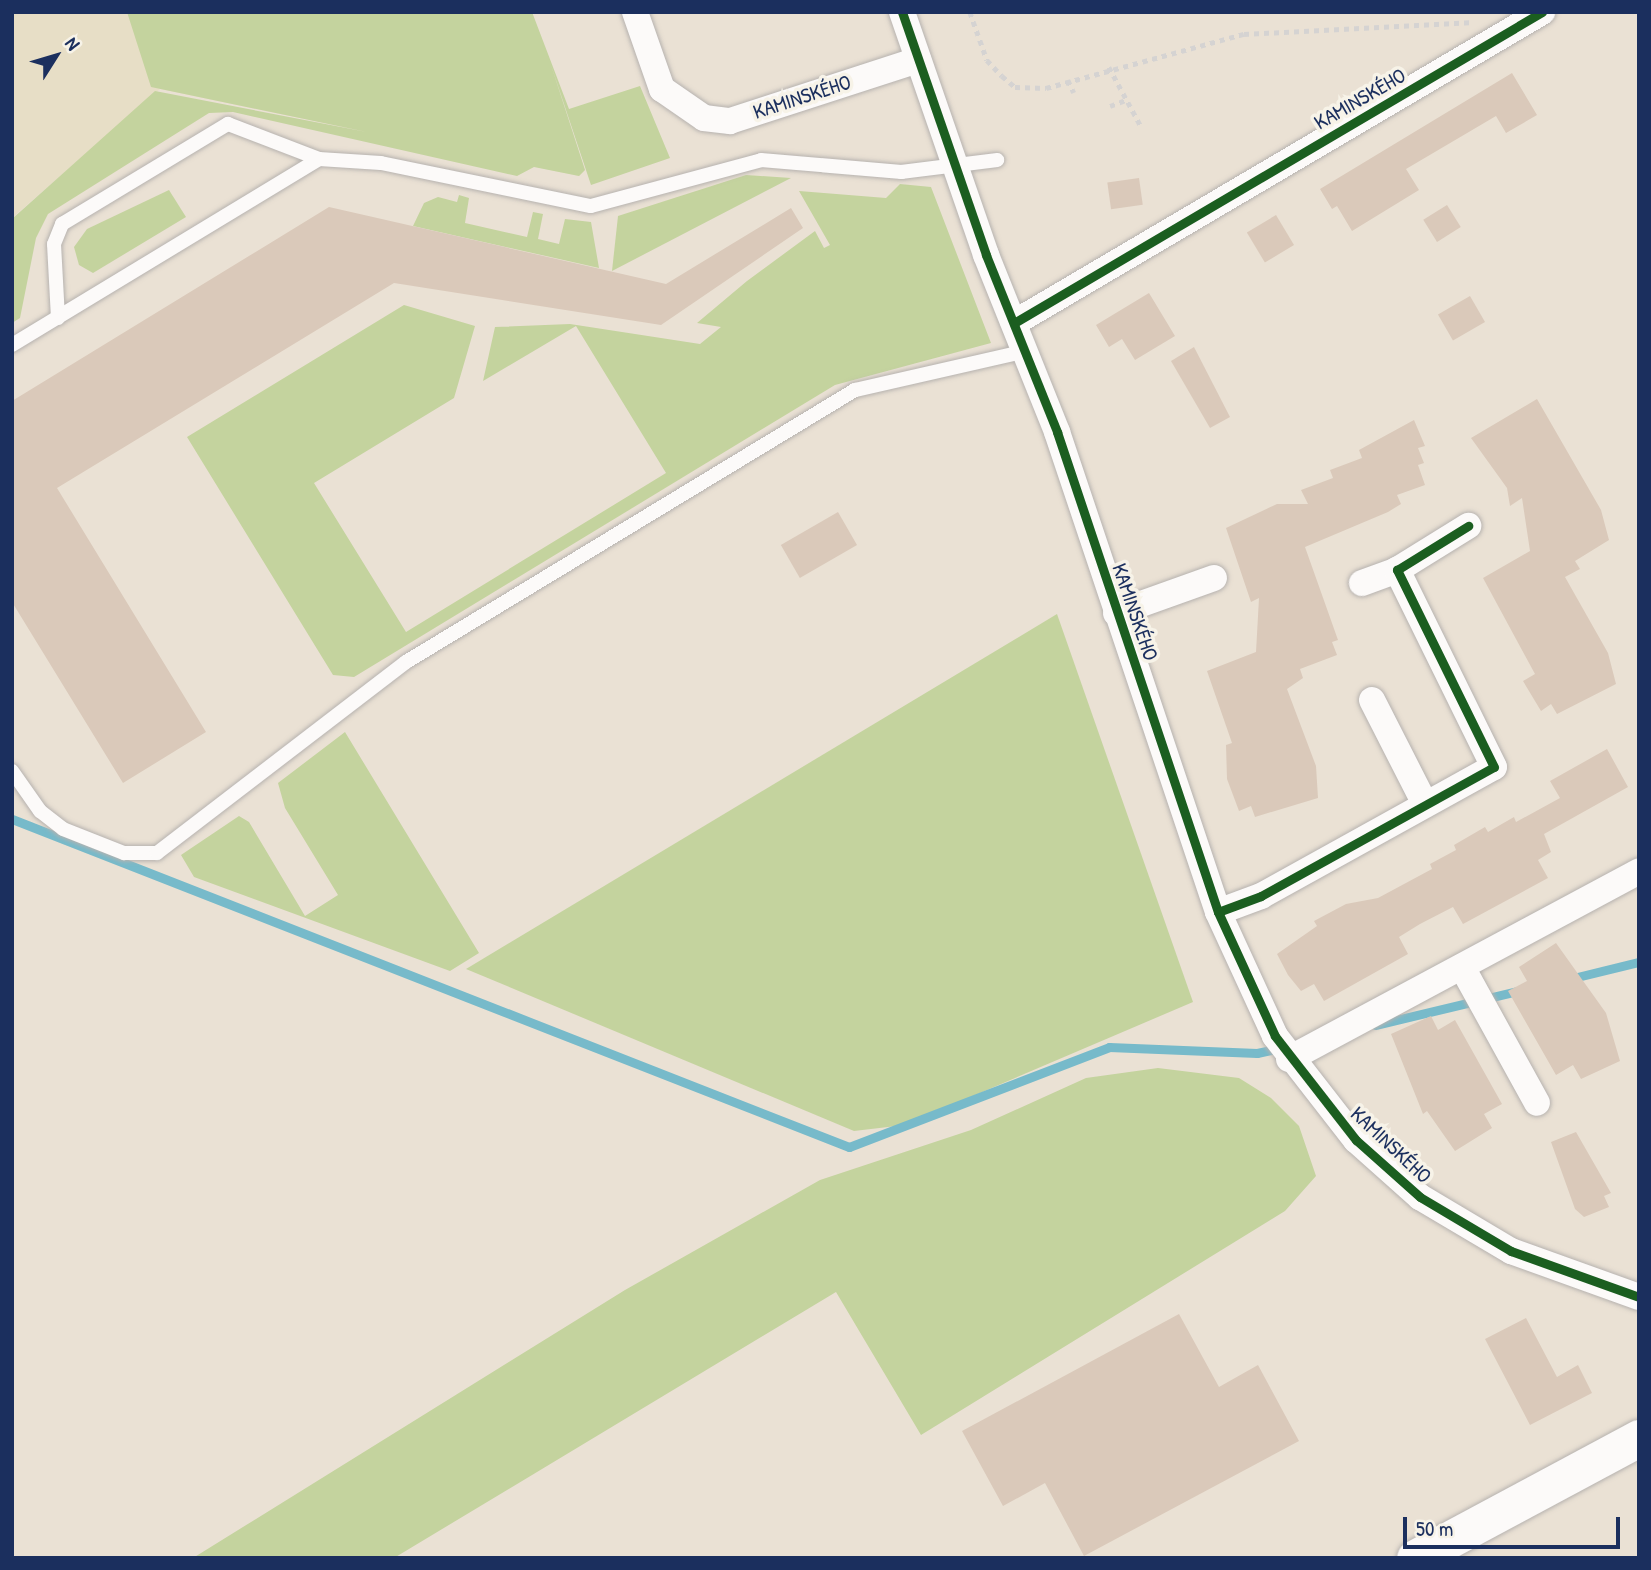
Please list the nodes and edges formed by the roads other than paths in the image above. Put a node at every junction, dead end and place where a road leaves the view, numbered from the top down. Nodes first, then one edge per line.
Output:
1 (635, 12) edge
2 (902, 12) edge
3 (1542, 12) edge
4 (918, 60) junction
5 (319, 159) junction
6 (997, 160) dead end
7 (955, 166) junction
8 (58, 317) junction
9 (1014, 323) junction
10 (12, 345) edge
11 (1026, 351) junction
12 (1468, 526) dead end
13 (1397, 570) junction
14 (1214, 578) dead end
15 (1362, 583) dead end
16 (1116, 613) junction
17 (1372, 699) dead end
18 (12, 771) edge
19 (1425, 804) junction
20 (1639, 870) edge
21 (1218, 912) junction
22 (1462, 967) junction
23 (1289, 1059) junction
24 (1537, 1103) dead end
25 (1639, 1297) edge
26 (1639, 1438) edge
27 (1415, 1558) edge

1 - 4 street, KAMINSKÉHO
2 - 4 street
3 - 9 street, KAMINSKÉHO
4 - 7 street, KAMINSKÉHO
5 - 7 lane
5 - 8 lane
5 - 8 lane
6 - 7 lane
7 - 9 street, KAMINSKÉHO
8 - 10 lane
9 - 11 street, KAMINSKÉHO
11 - 16 street, KAMINSKÉHO
11 - 18 lane
12 - 13 street
13 - 15 street
13 - 19 street
14 - 16 street, KAMINSKÉHO
16 - 21 street, KAMINSKÉHO
17 - 19 street
19 - 21 street
20 - 22 street
21 - 23 street, KAMINSKÉHO
22 - 23 street
22 - 24 street
23 - 25 street, KAMINSKÉHO
26 - 27 main road

